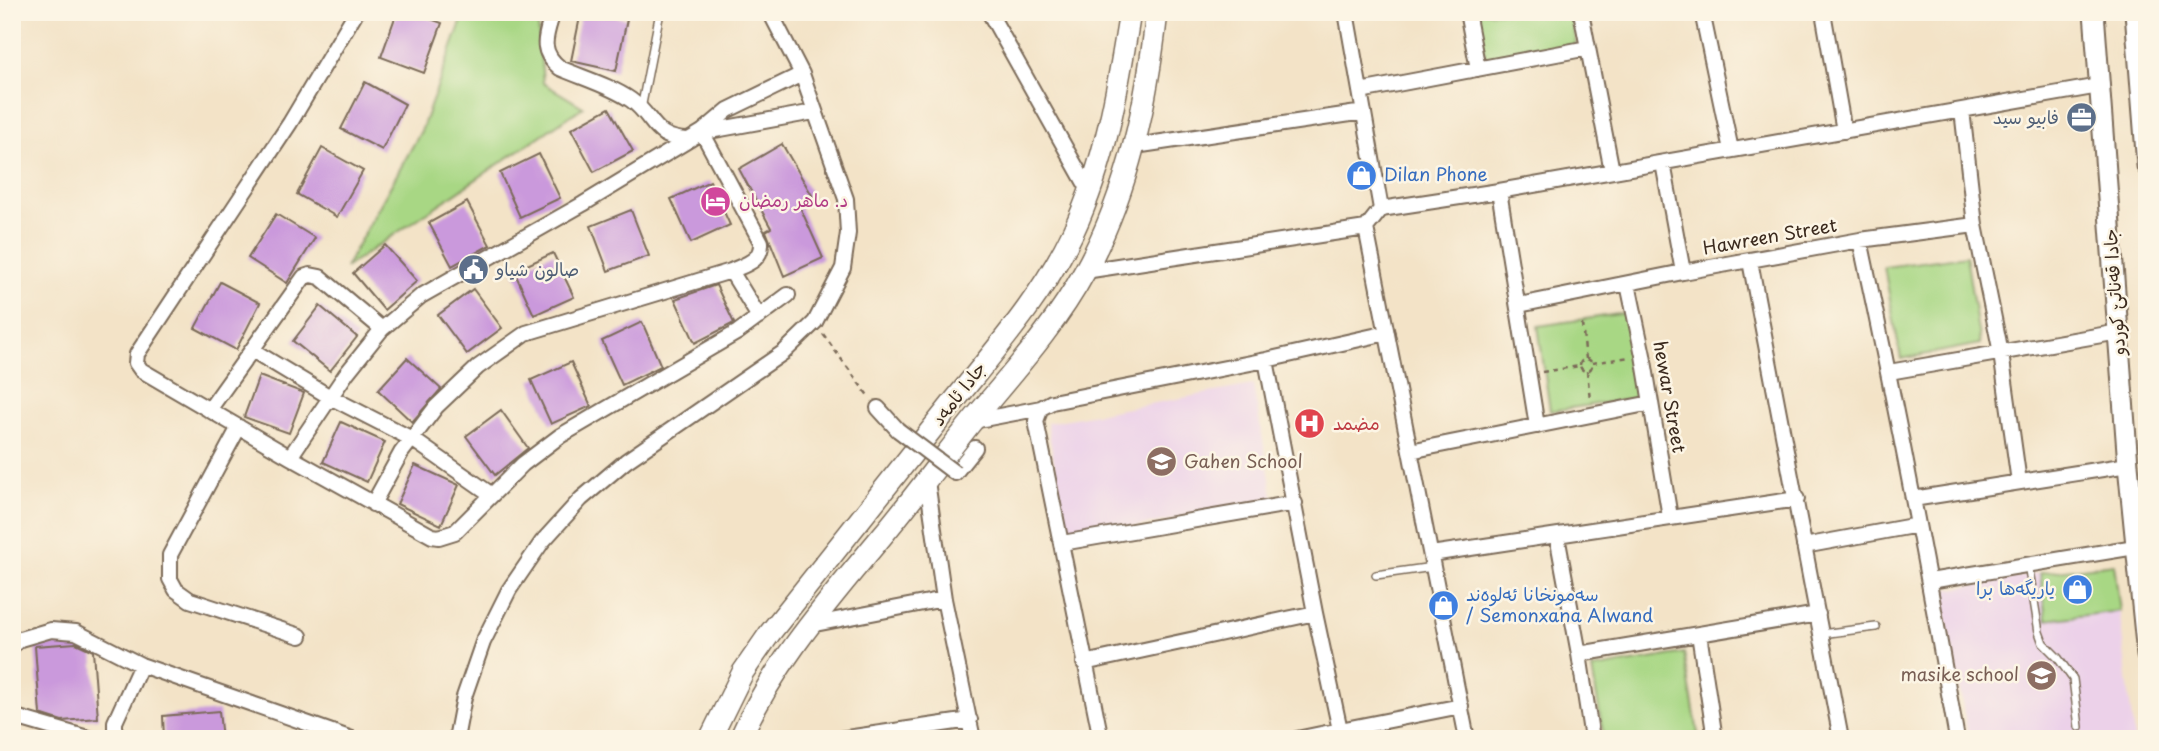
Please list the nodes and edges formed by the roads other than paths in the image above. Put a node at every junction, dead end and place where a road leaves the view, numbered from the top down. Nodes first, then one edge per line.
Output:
1 (356, 12) edge
2 (553, 12) edge
3 (660, 12) edge
4 (771, 12) edge
5 (989, 12) edge
6 (1130, 12) edge
7 (1157, 12) edge
8 (1346, 12) edge
9 (1466, 12) edge
10 (1581, 12) edge
11 (1702, 12) edge
12 (2094, 12) edge
13 (2135, 12) edge
14 (1826, 13) edge
15 (1588, 48) junction
16 (1478, 69) junction
17 (802, 74) junction
18 (2099, 86) junction
19 (1360, 91) junction
20 (641, 109) junction
21 (1962, 110) junction
22 (814, 112) junction
23 (1364, 112) junction
24 (1844, 131) junction
25 (702, 132) junction
26 (688, 140) junction
27 (1135, 146) junction
28 (1731, 150) junction
29 (1662, 163) junction
30 (2147, 166) edge
31 (1612, 171) junction
32 (1499, 191) junction
33 (1090, 192) junction
34 (1381, 209) junction
35 (1975, 225) junction
36 (1366, 228) junction
37 (1860, 240) junction
38 (1750, 261) junction
39 (731, 271) junction
40 (1085, 271) junction
41 (1683, 272) junction
42 (1628, 284) junction
43 (788, 295) dead end
44 (1518, 304) junction
45 (759, 317) junction
46 (382, 329) junction
47 (2119, 332) junction
48 (1387, 333) junction
49 (252, 350) junction
50 (2001, 353) junction
51 (1266, 360) junction
52 (1889, 372) junction
53 (330, 397) junction
54 (1651, 403) junction
55 (877, 408) road end
56 (1041, 408) junction
57 (209, 410) junction
58 (973, 421) junction
59 (1537, 426) junction
60 (239, 427) junction
61 (412, 439) junction
62 (975, 448) dead end
63 (1410, 451) junction
64 (290, 457) junction
65 (2127, 464) junction
66 (927, 481) junction
67 (2019, 482) junction
68 (492, 495) junction
69 (1797, 499) junction
70 (1913, 499) junction
71 (1295, 503) junction
72 (373, 504) junction
73 (1670, 517) junction
74 (1918, 525) junction
75 (1557, 536) junction
76 (1062, 543) junction
77 (1804, 546) junction
78 (2135, 547) junction
79 (1432, 561) junction
80 (2028, 563) junction
81 (1376, 575) dead end
82 (1930, 581) junction
83 (944, 599) junction
84 (1315, 613) junction
85 (1818, 614) junction
86 (810, 625) junction
87 (1876, 627) dead end
88 (1699, 634) junction
89 (1821, 634) junction
90 (300, 636) dead end
91 (12, 646) edge
92 (1579, 654) junction
93 (2147, 656) edge
94 (1084, 663) junction
95 (141, 665) junction
96 (1461, 706) junction
97 (12, 716) edge
98 (970, 720) junction
99 (2079, 727) dead end
100 (1340, 730) junction
101 (91, 739) edge
102 (115, 739) edge
103 (352, 739) edge
104 (456, 739) edge
105 (710, 739) edge
106 (740, 739) edge
107 (840, 739) edge
108 (973, 739) edge
109 (1101, 739) edge
110 (1297, 739) edge
111 (1467, 739) edge
112 (1592, 739) edge
113 (1715, 739) edge
114 (1840, 739) edge
115 (1957, 739) edge

1 - 57 street
2 - 20 street
3 - 20 lane
4 - 17 street
5 - 33 street
6 - 33 main road, جادا ئامەد
7 - 27 main road, جادا ئامەد
8 - 19 street
9 - 16 street
10 - 15 street
11 - 28 street
12 - 18 street, جادا قەناتێ کوردو
13 - 30 street
14 - 24 street
15 - 16 street
15 - 31 street
16 - 19 street
17 - 22 street
17 - 25 street
18 - 21 street
18 - 47 street, جادا قەناتێ کوردو
19 - 23 street
20 - 26 street
21 - 24 street
21 - 35 street
22 - 25 street
22 - 104 street
23 - 27 street
23 - 34 street
24 - 28 street
25 - 26 street
25 - 39 street
26 - 46 street
27 - 40 main road, جادا ئامەد
28 - 29 street
29 - 31 street
29 - 41 street, Hawreen Street
31 - 32 street
32 - 34 street
32 - 44 street
33 - 105 main road, جادا ئامەد
34 - 36 street
35 - 37 street, Hawreen Street
35 - 50 street
36 - 40 street
36 - 48 street
37 - 38 street, Hawreen Street
37 - 52 street
38 - 41 street, Hawreen Street
38 - 69 street
39 - 45 street
39 - 61 street
40 - 58 main road, جادا ئامەد
41 - 42 street
42 - 44 street
42 - 54 street, hewar Street
43 - 45 street
44 - 59 street
45 - 68 street
46 - 49 street
46 - 53 street
47 - 50 street
47 - 65 street, جادا قەناتێ کوردو
48 - 51 street
48 - 63 street
49 - 53 street
49 - 57 street
50 - 52 street
50 - 67 street
51 - 56 street
51 - 71 street
52 - 70 street
53 - 61 street
53 - 64 street
54 - 59 street
54 - 73 street, hewar Street
55 - 62 street, bridge
56 - 58 street
56 - 76 street
57 - 60 street
58 - 66 main road, جادا ئامەد
59 - 63 street
60 - 64 street
60 - 90 street
61 - 68 street
61 - 72 street
63 - 79 street
64 - 72 street
65 - 67 street
65 - 78 street, جادا قەناتێ کوردو
66 - 83 street
66 - 86 main road, جادا ئامەد
67 - 70 street
68 - 72 street
69 - 73 street
69 - 77 street
70 - 74 street
71 - 76 street
71 - 84 street
73 - 75 street
74 - 77 street
74 - 82 street
75 - 79 street
75 - 92 street
76 - 94 street
77 - 85 street
78 - 80 street
78 - 93 street, جادا قەناتێ کوردو
79 - 81 lane
79 - 96 street
80 - 82 street
80 - 99 lane
82 - 115 street
83 - 86 street
83 - 98 street
84 - 94 street
84 - 100 street
85 - 88 street
85 - 89 street
86 - 106 main road, جادا ئامەد
87 - 89 lane
88 - 92 street
88 - 113 street
89 - 114 street
91 - 95 street
92 - 112 street
94 - 109 street
95 - 102 street
95 - 103 street
96 - 100 street
96 - 111 street
97 - 101 street
98 - 107 street
98 - 108 street
100 - 110 street

